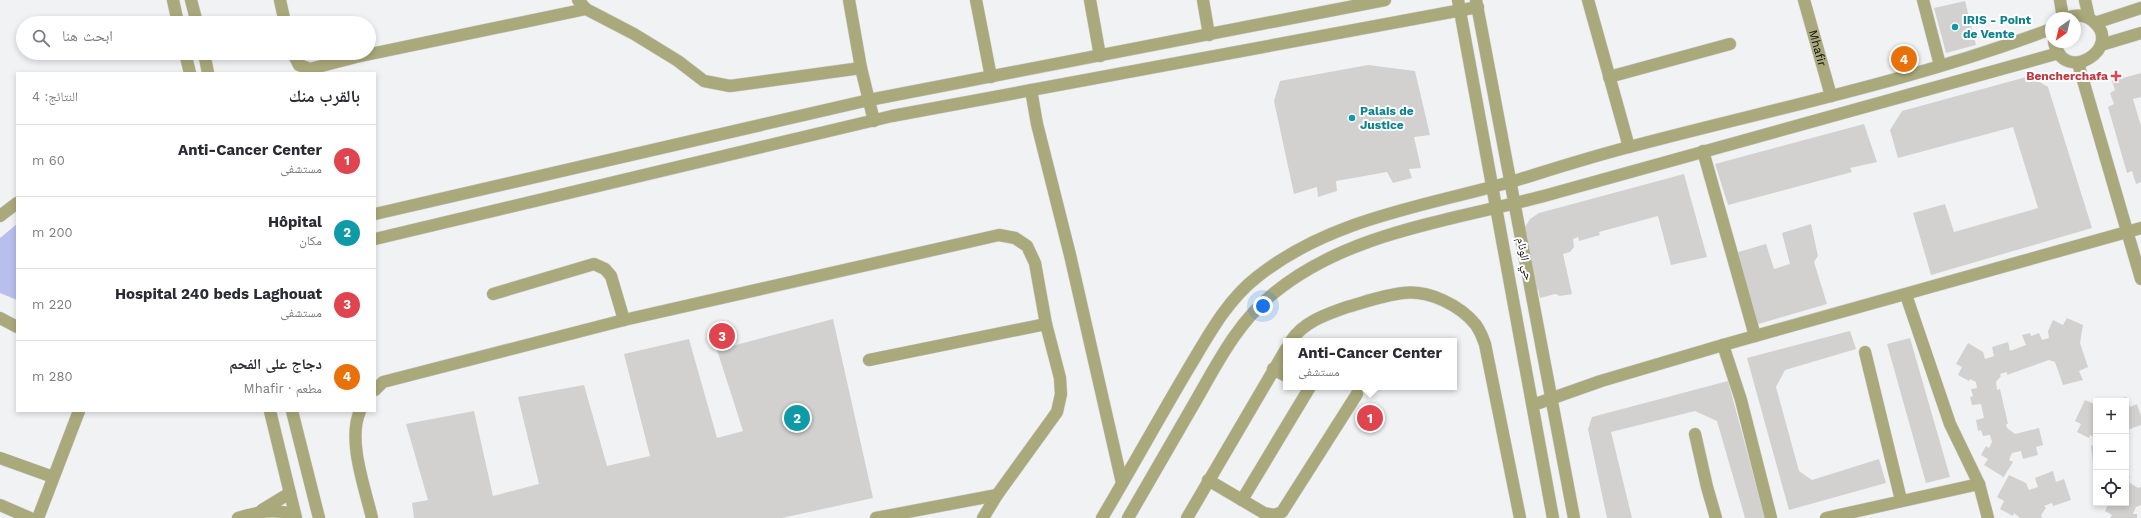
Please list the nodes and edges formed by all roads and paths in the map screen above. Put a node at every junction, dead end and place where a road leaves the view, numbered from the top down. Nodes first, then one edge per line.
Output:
1 (173, 0) edge
2 (191, 0) edge
3 (280, 0) edge
4 (849, 0) edge
5 (976, 0) edge
6 (1090, 0) edge
7 (1203, 0) edge
8 (1385, 0) edge
9 (1588, 0) edge
10 (1804, 0) edge
11 (1923, 0) edge
12 (2060, 0) edge
13 (2085, 0) edge
14 (1346, 3) edge
15 (1477, 3) edge
16 (582, 4) edge
17 (1459, 5) edge
18 (2141, 8) edge
19 (2062, 12) edge
20 (176, 16) edge
21 (195, 16) edge
22 (283, 16) edge
23 (2081, 17) edge
24 (2092, 21) junction
25 (2045, 31) edge
26 (2141, 33) edge
27 (1209, 35) junction
28 (1730, 44) dead end
29 (2101, 45) junction
30 (2056, 48) edge
31 (376, 52) edge
32 (2059, 54) junction
33 (1100, 56) junction
34 (187, 60) edge
35 (205, 60) edge
36 (296, 60) edge
37 (344, 60) edge
38 (2078, 63) junction
39 (1940, 65) junction
40 (861, 68) junction
41 (190, 72) edge
42 (208, 72) edge
43 (991, 77) junction
44 (1609, 77) junction
45 (1031, 90) junction
46 (1831, 96) junction
47 (869, 100) junction
48 (874, 120) junction
49 (1629, 147) junction
50 (1703, 151) junction
51 (1510, 182) junction
52 (1492, 186) junction
53 (16, 204) edge
54 (1514, 204) junction
55 (1497, 208) junction
56 (376, 214) edge
57 (0, 216) edge
58 (2141, 228) edge
59 (2128, 232) junction
60 (376, 239) edge
61 (2141, 279) edge
62 (493, 294) dead end
63 (1906, 295) junction
64 (0, 318) edge
65 (624, 320) junction
66 (1046, 324) junction
67 (16, 326) edge
68 (1755, 336) junction
69 (1293, 338) edge
70 (1723, 345) junction
71 (1865, 352) dead end
72 (1283, 354) edge
73 (870, 360) dead end
74 (1273, 369) junction
75 (1283, 374) edge
76 (376, 389) edge
77 (1307, 390) edge
78 (1357, 394) dead end
79 (1551, 400) junction
80 (1533, 405) junction
81 (79, 412) edge
82 (270, 412) edge
83 (292, 412) edge
84 (360, 412) edge
85 (1695, 434) dead end
86 (0, 458) edge
87 (53, 477) junction
88 (1208, 480) junction
89 (1122, 483) junction
90 (1979, 484) junction
91 (290, 493) junction
92 (997, 495) junction
93 (1242, 500) junction
94 (1901, 500) junction
95 (0, 505) edge
96 (259, 512) junction
97 (295, 516) edge
98 (1131, 517) edge
99 (30, 518) edge
100 (38, 518) edge
101 (238, 518) edge
102 (319, 518) edge
103 (372, 518) edge
104 (876, 518) edge
105 (983, 518) edge
106 (1102, 518) edge
107 (1187, 518) edge
108 (1520, 518) edge
109 (1553, 518) edge
110 (1574, 518) edge
111 (1716, 518) edge
112 (1771, 518) edge
113 (1826, 518) edge
114 (1988, 518) edge

1 - 20 street
2 - 21 street
3 - 22 street
4 - 40 street
5 - 43 street
6 - 33 street
7 - 27 street
8 - 14 street
9 - 44 street
10 - 46 street, Mhafir
11 - 39 street
12 - 19 street
13 - 24 street
14 - 27 street
15 - 17 street
15 - 51 street, حي الوئام
16 - 31 street
16 - 40 street
17 - 45 street
17 - 52 street, حي الوئام
18 - 24 street
23 - 24 street
24 - 29 street
25 - 39 street
26 - 29 street
27 - 33 street
28 - 44 street
29 - 38 street
30 - 32 street
32 - 38 street
32 - 50 street
33 - 43 street
34 - 41 street
35 - 42 street
36 - 37 street
38 - 59 street
39 - 46 street
40 - 47 street
43 - 47 street
44 - 49 street
45 - 48 street
45 - 89 street
46 - 49 street
47 - 48 street
47 - 56 street
48 - 60 street
49 - 51 street
50 - 54 street
50 - 68 street
51 - 52 street
51 - 54 street, حي الوئام
52 - 55 street, حي الوئام
52 - 89 street
53 - 57 street
54 - 55 street
54 - 79 street, حي الوئام
55 - 80 street, حي الوئام
55 - 98 street
58 - 59 street
59 - 61 street
59 - 63 street
62 - 65 street
63 - 68 street
63 - 90 street
64 - 67 street
65 - 66 street
65 - 76 street
66 - 73 street
66 - 92 street
68 - 70 street
69 - 108 street
70 - 79 street
70 - 112 street
71 - 94 street
72 - 74 street
74 - 75 street
74 - 88 street
77 - 93 street
78 - 93 street
79 - 80 street
79 - 110 street, حي الوئام
80 - 109 street, حي الوئام
81 - 87 street
82 - 91 street
83 - 102 street
84 - 103 street
85 - 111 street
86 - 87 street
87 - 100 street
88 - 93 street
88 - 107 street
89 - 106 street
90 - 94 street
90 - 114 street
91 - 96 street
91 - 97 street
92 - 104 street
92 - 105 street
94 - 113 street
95 - 99 street
96 - 97 street
96 - 101 street

